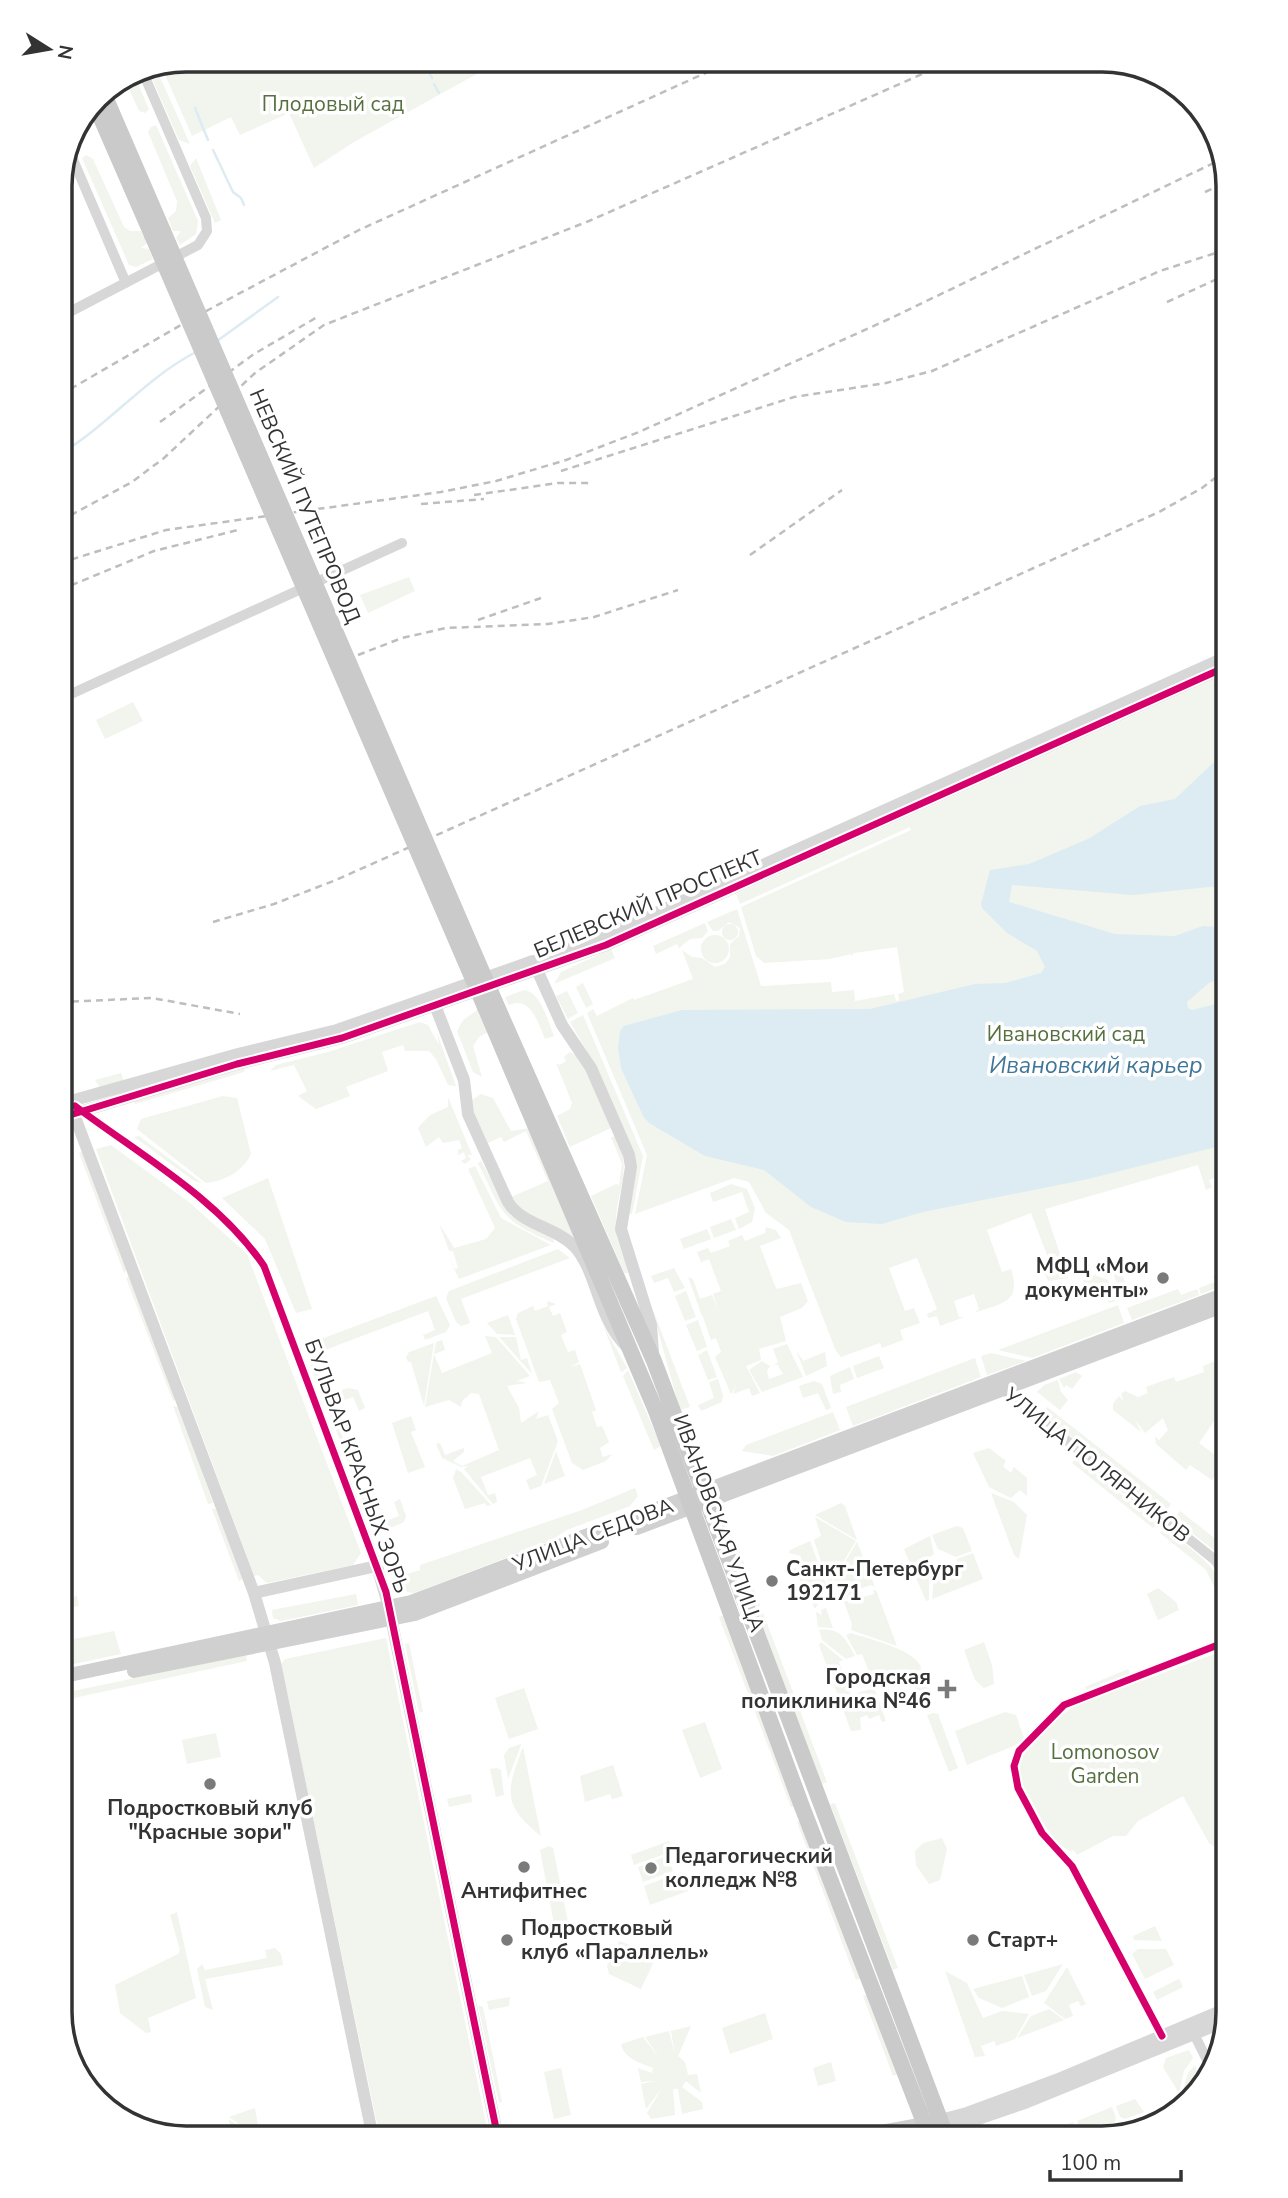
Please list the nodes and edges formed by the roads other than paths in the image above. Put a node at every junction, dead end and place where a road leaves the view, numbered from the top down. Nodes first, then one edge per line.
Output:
1 (146, 79) edge
2 (107, 104) edge
3 (99, 113) edge
4 (75, 164) edge
5 (157, 233) junction
6 (126, 283) junction
7 (72, 311) edge
8 (402, 543) dead end
9 (1216, 660) edge
10 (1216, 671) edge
11 (72, 694) edge
12 (462, 939) joint
13 (535, 965) junction
14 (433, 1001) junction
15 (490, 1004) junction
16 (72, 1107) edge
17 (72, 1108) edge
18 (72, 1110) edge
19 (639, 1287) junction
20 (623, 1293) junction
21 (1216, 1298) edge
22 (1216, 1308) edge
23 (634, 1354) junction
24 (654, 1361) junction
25 (998, 1386) junction
26 (706, 1497) junction
27 (690, 1504) junction
28 (1216, 1563) edge
29 (377, 1566) junction
30 (254, 1593) junction
31 (390, 1614) junction
32 (267, 1639) junction
33 (1216, 1646) edge
34 (72, 1675) edge
35 (72, 1683) edge
36 (1216, 2015) edge
37 (1215, 2024) edge
38 (1192, 2029) junction
39 (1162, 2036) junction
40 (1207, 2059) edge
41 (370, 2126) edge
42 (496, 2126) edge
43 (934, 2126) edge
44 (934, 2126) edge
45 (945, 2126) edge
46 (952, 2126) edge

1 - 6 street
2 - 5 main road, НЕВСКИЙ ПУТЕПРОВОД
3 - 5 main road, НЕВСКИЙ ПУТЕПРОВОД
4 - 6 street
5 - 12 main road, НЕВСКИЙ ПУТЕПРОВОД, bridge
6 - 7 street
8 - 11 street
9 - 13 street, БЕЛЕВСКИЙ ПРОСПЕКТ
10 - 13 street, БЕЛЕВСКИЙ ПРОСПЕКТ
12 - 15 main road, ИВАНОВСКАЯ УЛИЦА, bridge
13 - 14 street, БЕЛЕВСКИЙ ПРОСПЕКТ
13 - 19 street, ИВАНОВСКАЯ УЛИЦА
14 - 16 street, БЕЛЕВСКИЙ ПРОСПЕКТ
14 - 23 street, ИВАНОВСКАЯ УЛИЦА
15 - 20 main road, ИВАНОВСКАЯ УЛИЦА
15 - 23 main road, ИВАНОВСКАЯ УЛИЦА
17 - 29 street, БУЛЬВАР КРАСНЫХ ЗОРЬ
18 - 30 street
19 - 20 street
19 - 24 street, ИВАНОВСКАЯ УЛИЦА
20 - 24 main road, ИВАНОВСКАЯ УЛИЦА
21 - 25 main road, УЛИЦА СЕДОВА
22 - 25 main road, УЛИЦА СЕДОВА
23 - 27 main road, ИВАНОВСКАЯ УЛИЦА
24 - 26 main road, ИВАНОВСКАЯ УЛИЦА
25 - 26 main road, УЛИЦА СЕДОВА
25 - 28 street, УЛИЦА ПОЛЯРНИКОВ
26 - 27 main road, УЛИЦА СЕДОВА
26 - 44 main road, ИВАНОВСКАЯ УЛИЦА
27 - 31 main road, УЛИЦА СЕДОВА
27 - 43 main road, ИВАНОВСКАЯ УЛИЦА
29 - 30 street
29 - 31 street, БУЛЬВАР КРАСНЫХ ЗОРЬ
30 - 32 street
31 - 32 main road, УЛИЦА СЕДОВА
31 - 42 street, БУЛЬВАР КРАСНЫХ ЗОРЬ
32 - 34 main road, УЛИЦА СЕДОВА
32 - 35 main road, УЛИЦА СЕДОВА
32 - 41 street
33 - 39 street
36 - 38 street
37 - 38 street
38 - 39 street
38 - 40 street
38 - 46 street
39 - 45 street

